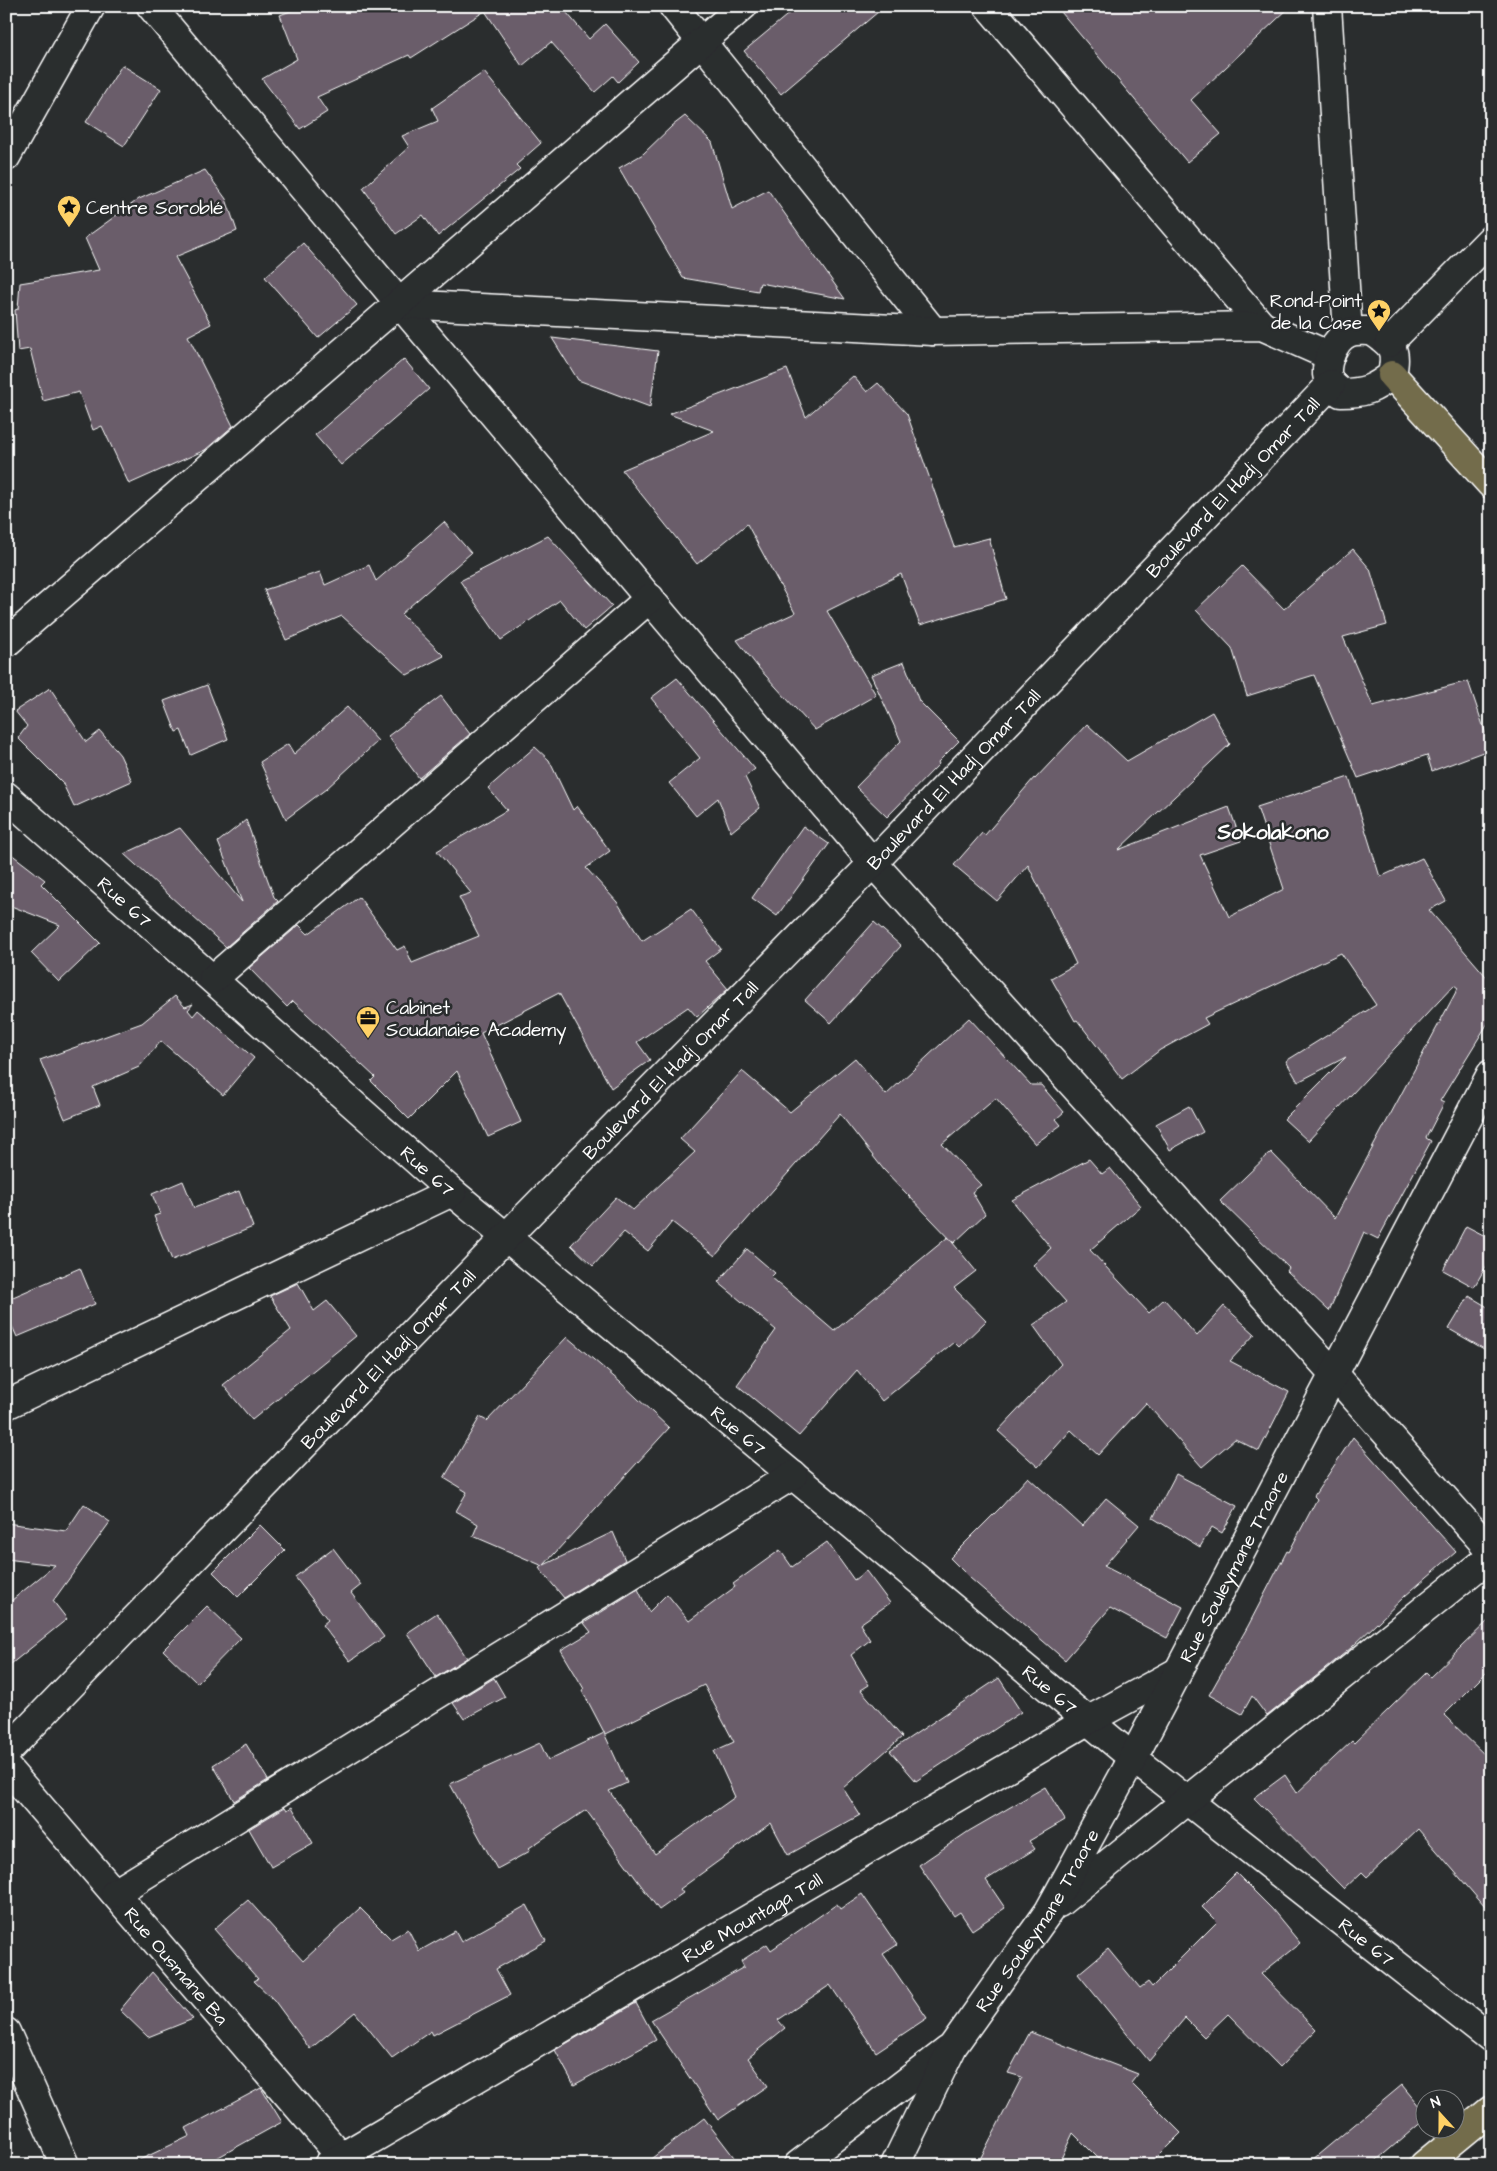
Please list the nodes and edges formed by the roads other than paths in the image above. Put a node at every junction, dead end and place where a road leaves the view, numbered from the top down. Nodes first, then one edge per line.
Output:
1 (91, 6) edge
2 (151, 6) edge
3 (673, 6) edge
4 (743, 6) edge
5 (988, 6) edge
6 (1327, 6) edge
7 (702, 42) junction
8 (6, 157) edge
9 (1491, 239) edge
10 (400, 304) junction
11 (1262, 326) junction
12 (933, 331) junction
13 (1348, 333) junction
14 (1389, 343) junction
15 (1330, 356) junction
16 (1392, 375) junction
17 (1331, 384) junction
18 (1491, 484) edge
19 (650, 598) junction
20 (6, 643) edge
21 (6, 796) edge
22 (873, 863) junction
23 (213, 979) junction
24 (1491, 1074) edge
25 (452, 1192) junction
26 (506, 1237) junction
27 (1334, 1374) junction
28 (6, 1405) edge
29 (793, 1476) junction
30 (1491, 1551) edge
31 (1491, 1556) edge
32 (1177, 1672) junction
33 (1087, 1720) junction
34 (6, 1752) edge
35 (1133, 1758) junction
36 (6, 1767) edge
37 (1187, 1800) junction
38 (115, 1894) junction
39 (1049, 1911) junction
40 (6, 2032) edge
41 (1491, 2039) edge
42 (953, 2046) junction
43 (1491, 2110) edge
44 (339, 2162) edge
45 (65, 2165) edge
46 (798, 2165) edge
47 (894, 2165) edge
48 (1424, 2165) edge

1 - 8 street
2 - 10 street
3 - 7 street
4 - 7 street
5 - 11 street
6 - 13 street
7 - 10 street
7 - 12 street
9 - 14 street
10 - 12 street
10 - 19 street
10 - 20 street
11 - 12 street
11 - 15 street
13 - 14 street
13 - 15 street
14 - 16 street
15 - 17 street
16 - 17 street
16 - 18 main road
17 - 22 street, Boulevard El Hadj Omar Tall
19 - 22 street
19 - 23 street
21 - 23 street, Rue 67
22 - 26 street, Boulevard El Hadj Omar Tall
22 - 27 street
23 - 25 street, Rue 67
24 - 27 street, Rue Souleymane Traore
25 - 26 street, Rue 67
25 - 28 street
26 - 29 street, Rue 67
26 - 34 street, Boulevard El Hadj Omar Tall
27 - 30 street
27 - 32 street, Rue Souleymane Traore
29 - 33 street, Rue 67
29 - 38 street
31 - 37 street
32 - 33 street, Rue Mountaga Tall
32 - 35 street, Rue Souleymane Traore
33 - 35 street, Rue 67
33 - 44 street, Rue Mountaga Tall
35 - 37 street, Rue 67
35 - 39 street, Rue Souleymane Traore
36 - 38 street, Rue Ousmane Ba
37 - 39 street
37 - 41 street, Rue 67
38 - 44 street, Rue Ousmane Ba
39 - 42 street, Rue Souleymane Traore
40 - 45 street
42 - 46 street
42 - 47 street
43 - 48 main road

